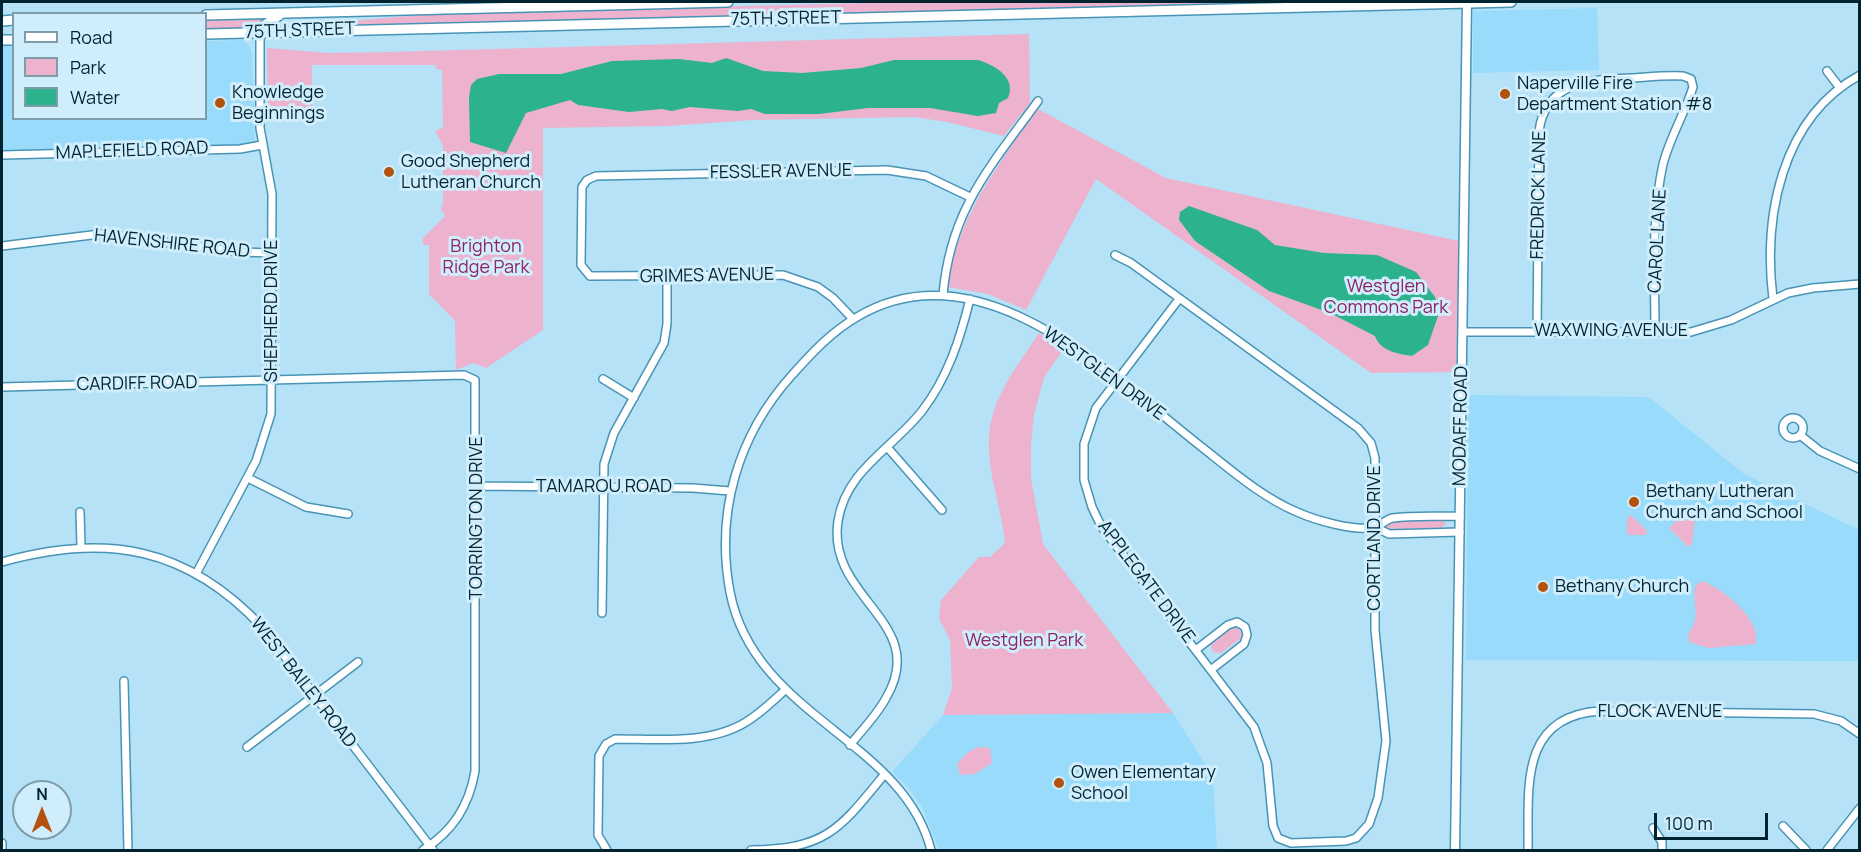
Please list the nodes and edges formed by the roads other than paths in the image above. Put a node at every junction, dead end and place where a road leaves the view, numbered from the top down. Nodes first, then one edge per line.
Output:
1 (728, 2) edge
2 (1467, 2) edge
3 (1511, 2) edge
4 (509, 4) edge
5 (284, 13) junction
6 (207, 15) edge
7 (260, 32) junction
8 (207, 34) edge
9 (1827, 71) dead end
10 (1860, 75) edge
11 (1692, 82) joint
12 (1840, 88) junction
13 (1038, 101) dead end
14 (262, 145) junction
15 (2, 155) edge
16 (970, 196) junction
17 (2, 246) edge
18 (272, 253) junction
19 (1115, 255) dead end
20 (584, 270) joint
21 (667, 276) junction
22 (1860, 284) edge
23 (943, 295) junction
24 (1773, 298) junction
25 (970, 299) junction
26 (1179, 299) junction
27 (853, 320) junction
28 (1463, 332) junction
29 (1537, 332) junction
30 (1655, 333) junction
31 (603, 379) dead end
32 (1116, 380) junction
33 (272, 381) junction
34 (2, 387) edge
35 (634, 398) junction
36 (1800, 435) dead end
37 (886, 447) junction
38 (1860, 470) edge
39 (248, 478) junction
40 (477, 486) junction
41 (603, 487) junction
42 (730, 491) junction
43 (942, 510) dead end
44 (80, 512) dead end
45 (348, 514) dead end
46 (1460, 516) junction
47 (1375, 526) junction
48 (1460, 532) junction
49 (81, 546) junction
50 (2, 562) edge
51 (196, 574) junction
52 (602, 613) dead end
53 (1197, 649) junction
54 (358, 662) dead end
55 (1212, 669) junction
56 (124, 681) dead end
57 (786, 690) junction
58 (315, 696) junction
59 (1860, 734) edge
60 (850, 745) junction
61 (247, 747) dead end
62 (884, 775) junction
63 (1860, 808) edge
64 (1783, 826) dead end
65 (1653, 828) dead end
66 (1278, 838) joint
67 (2, 843) edge
68 (429, 849) edge
69 (2, 850) edge
70 (128, 850) edge
71 (607, 850) edge
72 (751, 850) edge
73 (931, 850) edge
74 (1455, 850) edge
75 (1528, 850) edge
76 (1662, 850) edge
77 (1806, 850) edge
78 (1827, 850) edge

1 - 4 main road, 75TH STREET
2 - 3 main road, 75TH STREET
2 - 7 main road, 75TH STREET
2 - 28 street, MODAFF ROAD
4 - 5 main road, 75TH STREET
5 - 6 main road, 75TH STREET
5 - 7 main road
7 - 8 main road, 75TH STREET
7 - 14 street, SHEPHERD DRIVE
9 - 12 street
10 - 12 street
11 - 29 street, FREDRICK LANE
11 - 30 street, CAROL LANE
12 - 24 street
13 - 16 street
14 - 15 street, MAPLEFIELD ROAD
14 - 18 street, SHEPHERD DRIVE
16 - 20 street, FESSLER AVENUE
16 - 23 street
17 - 18 street, HAVENSHIRE ROAD
18 - 33 street, SHEPHERD DRIVE
19 - 26 street, CORTLAND DRIVE
20 - 21 street, GRIMES AVENUE
21 - 27 street, GRIMES AVENUE
21 - 35 street
22 - 24 street, WAXWING AVENUE
23 - 25 street, WESTGLEN DRIVE
23 - 27 street, WESTGLEN DRIVE
24 - 30 street, WAXWING AVENUE
25 - 32 street, WESTGLEN DRIVE
25 - 37 street
26 - 32 street, APPLEGATE DRIVE
26 - 47 street, CORTLAND DRIVE
27 - 42 street, WESTGLEN DRIVE
28 - 29 street, WAXWING AVENUE
28 - 46 street, MODAFF ROAD
29 - 30 street, WAXWING AVENUE
31 - 35 street
32 - 47 street, WESTGLEN DRIVE
32 - 53 street, APPLEGATE DRIVE
33 - 34 street, CARDIFF ROAD
33 - 39 street, SHEPHERD DRIVE
33 - 40 street, TORRINGTON DRIVE
35 - 41 street
36 - 38 street
37 - 43 street
37 - 60 street
39 - 45 street
39 - 51 street, SHEPHERD DRIVE
40 - 41 street, TAMAROU ROAD
40 - 68 street, TORRINGTON DRIVE
41 - 42 street, TAMAROU ROAD
41 - 52 street
42 - 57 street, WESTGLEN DRIVE
44 - 49 street
46 - 47 street, WESTGLEN DRIVE
46 - 48 street, MODAFF ROAD
47 - 48 street, WESTGLEN DRIVE
47 - 66 street, CORTLAND DRIVE
48 - 74 street, MODAFF ROAD
49 - 50 street, WEST BAILEY ROAD
49 - 51 street, WEST BAILEY ROAD
51 - 58 street, WEST BAILEY ROAD
53 - 55 street, APPLEGATE DRIVE
53 - 55 street
54 - 58 street
55 - 66 street, APPLEGATE DRIVE
56 - 70 street
57 - 60 street, WESTGLEN DRIVE
57 - 71 street
58 - 61 street
58 - 68 street, WEST BAILEY ROAD
59 - 75 street, FLOCK AVENUE
60 - 62 street, WESTGLEN DRIVE
62 - 72 street
62 - 73 street, WESTGLEN DRIVE
63 - 78 street
64 - 77 street
65 - 76 street
67 - 69 street

